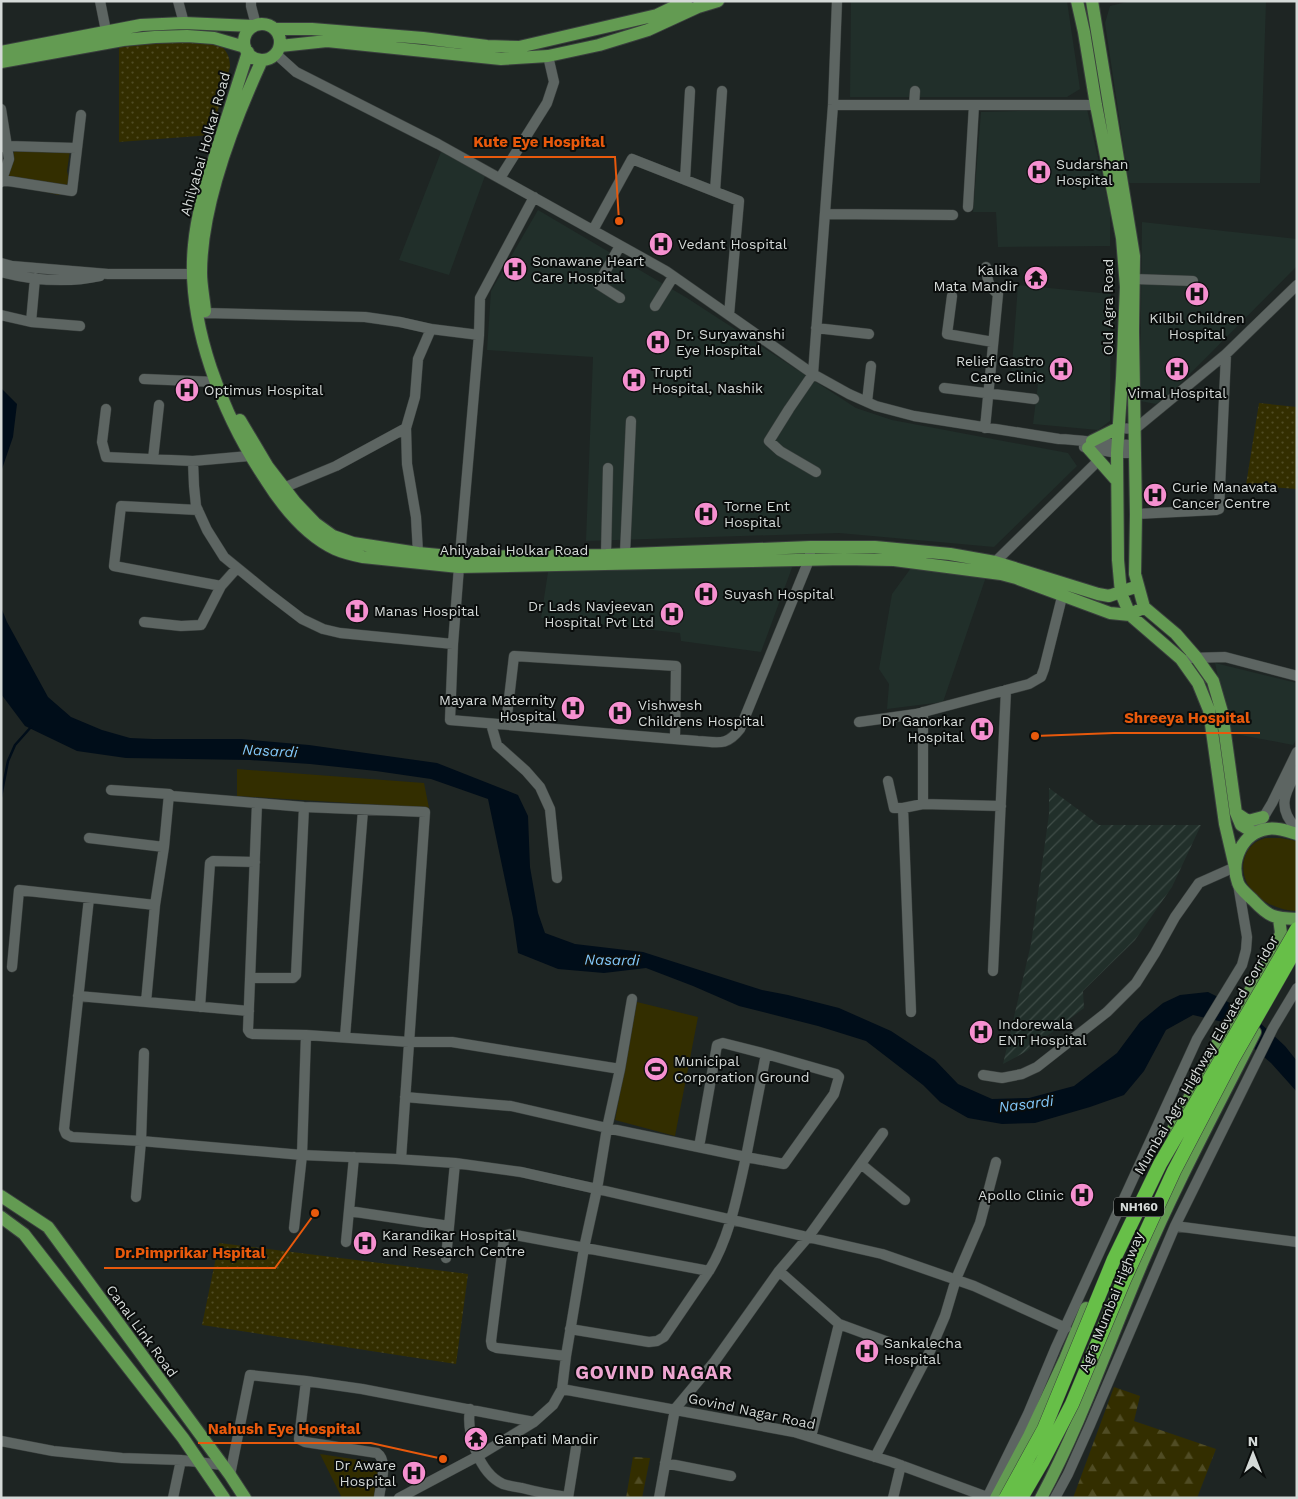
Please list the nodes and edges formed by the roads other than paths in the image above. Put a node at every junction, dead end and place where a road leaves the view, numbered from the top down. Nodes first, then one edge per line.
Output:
1 (100, 1) edge
2 (178, 1) edge
3 (251, 1) edge
4 (686, 1) edge
5 (718, 1) edge
6 (836, 1) edge
7 (1076, 1) edge
8 (1096, 4) edge
9 (184, 23) junction
10 (255, 26) junction
11 (275, 29) junction
12 (106, 31) junction
13 (246, 50) junction
14 (278, 50) junction
15 (477, 51) junction
16 (1, 52) edge
17 (548, 56) junction
18 (262, 60) junction
19 (1, 62) edge
20 (690, 91) dead end
21 (915, 91) dead end
22 (722, 92) dead end
23 (833, 105) junction
24 (914, 105) junction
25 (974, 105) junction
26 (1096, 105) junction
27 (1, 109) edge
28 (81, 115) dead end
29 (4, 146) edge
30 (76, 148) junction
31 (500, 178) junction
32 (685, 180) junction
33 (2, 181) edge
34 (714, 192) junction
35 (534, 197) junction
36 (968, 207) dead end
37 (825, 214) junction
38 (953, 215) dead end
39 (592, 230) junction
40 (620, 246) junction
41 (1, 263) edge
42 (986, 267) dead end
43 (1, 272) edge
44 (108, 274) junction
45 (196, 274) junction
46 (673, 277) junction
47 (35, 278) junction
48 (1134, 279) junction
49 (1193, 281) dead end
50 (1297, 285) edge
51 (952, 296) dead end
52 (620, 298) dead end
53 (655, 306) dead end
54 (201, 314) junction
55 (1, 315) edge
56 (728, 315) junction
57 (31, 322) junction
58 (80, 326) dead end
59 (816, 328) junction
60 (431, 329) junction
61 (479, 334) junction
62 (869, 334) dead end
63 (993, 342) junction
64 (1226, 354) junction
65 (870, 366) dead end
66 (813, 374) junction
67 (144, 378) dead end
68 (216, 382) junction
69 (944, 388) dead end
70 (988, 395) junction
71 (1034, 399) dead end
72 (867, 402) junction
73 (159, 405) dead end
74 (106, 409) dead end
75 (631, 421) dead end
76 (406, 428) junction
77 (985, 428) junction
78 (1118, 428) junction
79 (1135, 429) junction
80 (1090, 444) junction
81 (1117, 449) junction
82 (1135, 449) junction
83 (249, 456) junction
84 (153, 459) junction
85 (1099, 460) junction
86 (193, 461) junction
87 (608, 468) dead end
88 (816, 472) dead end
89 (1117, 481) junction
90 (284, 488) junction
91 (198, 510) junction
92 (1136, 514) junction
93 (418, 553) junction
94 (810, 553) junction
95 (625, 554) junction
96 (606, 555) junction
97 (459, 562) junction
98 (995, 562) junction
99 (237, 568) junction
100 (1136, 580) junction
101 (221, 586) junction
102 (1064, 590) junction
103 (1121, 593) junction
104 (1144, 607) junction
105 (1130, 615) junction
106 (144, 622) dead end
107 (453, 644) junction
108 (1196, 657) junction
109 (1181, 659) junction
110 (1297, 676) edge
111 (1006, 690) junction
112 (923, 712) junction
113 (859, 722) dead end
114 (492, 724) junction
115 (506, 724) junction
116 (675, 739) junction
117 (1297, 752) edge
118 (1297, 771) edge
119 (888, 781) dead end
120 (111, 790) dead end
121 (1281, 793) junction
122 (169, 794) junction
123 (257, 803) junction
124 (924, 804) junction
125 (1001, 806) junction
126 (304, 808) junction
127 (903, 808) junction
128 (363, 810) junction
129 (1236, 813) junction
130 (1263, 817) junction
131 (1297, 829) edge
132 (1254, 833) junction
133 (1297, 834) edge
134 (89, 838) dead end
135 (164, 847) junction
136 (255, 862) junction
137 (1235, 867) junction
138 (557, 878) dead end
139 (1238, 884) junction
140 (89, 898) junction
141 (155, 905) junction
142 (1279, 918) junction
143 (1297, 919) edge
144 (1297, 929) edge
145 (1297, 947) edge
146 (1297, 961) edge
147 (12, 967) dead end
148 (993, 971) dead end
149 (250, 978) junction
150 (1297, 988) edge
151 (78, 996) junction
152 (632, 999) dead end
153 (146, 1002) junction
154 (200, 1007) junction
155 (249, 1011) junction
156 (911, 1012) dead end
157 (306, 1035) junction
158 (345, 1037) junction
159 (409, 1042) junction
160 (144, 1053) dead end
161 (766, 1054) junction
162 (620, 1069) junction
163 (984, 1076) dead end
164 (405, 1097) junction
165 (607, 1128) junction
166 (883, 1133) dead end
167 (141, 1141) junction
168 (700, 1148) junction
169 (302, 1155) junction
170 (354, 1157) junction
171 (746, 1157) junction
172 (400, 1159) junction
173 (996, 1162) dead end
174 (455, 1163) junction
175 (861, 1164) junction
176 (596, 1189) junction
177 (1, 1196) edge
178 (136, 1197) dead end
179 (905, 1200) dead end
180 (22, 1210) junction
181 (349, 1211) junction
182 (732, 1219) junction
183 (5, 1220) edge
184 (449, 1226) junction
185 (1176, 1226) junction
186 (294, 1228) dead end
187 (809, 1236) junction
188 (346, 1242) dead end
189 (1297, 1242) edge
190 (584, 1248) junction
191 (446, 1258) dead end
192 (709, 1271) junction
193 (779, 1271) junction
194 (956, 1279) junction
195 (839, 1324) junction
196 (1066, 1328) junction
197 (570, 1329) junction
198 (888, 1342) dead end
199 (566, 1356) junction
200 (306, 1380) junction
201 (562, 1389) junction
202 (1049, 1394) junction
203 (470, 1409) junction
204 (675, 1409) junction
205 (1083, 1409) junction
206 (534, 1422) junction
207 (811, 1437) junction
208 (1, 1441) edge
209 (576, 1448) dead end
210 (478, 1456) junction
211 (875, 1457) junction
212 (181, 1460) junction
213 (200, 1462) junction
214 (665, 1463) junction
215 (901, 1465) junction
216 (226, 1470) junction
217 (730, 1476) dead end
218 (409, 1495) edge
219 (987, 1497) edge
220 (173, 1498) edge
221 (224, 1498) edge
222 (245, 1498) edge
223 (379, 1498) edge
224 (398, 1498) edge
225 (568, 1498) edge
226 (659, 1498) edge
227 (893, 1498) edge
228 (996, 1498) edge
229 (1006, 1498) edge
230 (1021, 1498) edge
231 (1041, 1498) edge
232 (1055, 1498) edge

1 - 12 street
2 - 9 street
3 - 10 street
4 - 15 main road
5 - 17 main road
6 - 23 street
7 - 26 main road, Old Agra Road
8 - 48 main road, Old Agra Road
9 - 10 main road
9 - 12 main road
10 - 11 main road
10 - 13 main road
11 - 14 main road
11 - 15 main road
12 - 16 main road
13 - 18 main road
13 - 19 main road
13 - 45 main road, Ahilyabai Holkar Road
14 - 15 main road
14 - 18 main road
14 - 31 street
15 - 17 main road
17 - 31 street
18 - 45 main road, Ahilyabai Holkar Road
20 - 32 street
21 - 24 street
22 - 34 street
23 - 24 street
23 - 37 street
24 - 25 street
25 - 26 street
25 - 36 street
26 - 78 main road, Old Agra Road
27 - 29 street
28 - 30 street
29 - 30 street
29 - 33 street
30 - 33 street
31 - 35 street
32 - 34 street
32 - 39 street
34 - 56 street
35 - 39 street
35 - 61 street
37 - 38 street
37 - 59 street
39 - 40 street
40 - 46 street
40 - 52 street
41 - 44 street
42 - 63 street
43 - 47 street
44 - 45 street
44 - 47 street
45 - 54 main road, Ahilyabai Holkar Road
46 - 53 street
46 - 56 street
47 - 57 street
48 - 49 street
48 - 79 main road, Old Agra Road
50 - 64 street
51 - 63 street
54 - 60 street
54 - 68 main road, Ahilyabai Holkar Road
54 - 90 main road, Ahilyabai Holkar Road
55 - 57 street
56 - 66 street
57 - 58 street
59 - 62 street
59 - 66 street
60 - 61 street
60 - 76 street
61 - 97 street
63 - 70 street
64 - 79 street
64 - 92 street
65 - 72 street
66 - 72 street
66 - 88 street
67 - 68 street
68 - 83 main road, Ahilyabai Holkar Road
69 - 70 street
70 - 71 street
70 - 77 street
72 - 77 street
73 - 84 street
74 - 84 street
75 - 95 street
76 - 90 street
76 - 93 street
77 - 80 street
78 - 79 street
78 - 80 main road
78 - 81 main road, Old Agra Road
79 - 82 main road, Old Agra Road
80 - 81 street
80 - 85 main road
81 - 82 street
81 - 89 main road, Old Agra Road
82 - 92 main road, Old Agra Road
83 - 86 street
83 - 97 main road, Ahilyabai Holkar Road
84 - 86 street
85 - 89 main road
85 - 98 street
86 - 91 street
87 - 96 street
89 - 103 main road, Old Agra Road
90 - 93 main road, Ahilyabai Holkar Road
91 - 99 street
91 - 101 street
92 - 100 main road, Old Agra Road
93 - 97 main road, Ahilyabai Holkar Road
94 - 95 main road, Ahilyabai Holkar Road
94 - 97 main road, Ahilyabai Holkar Road
94 - 98 main road, Ahilyabai Holkar Road
94 - 102 main road, Ahilyabai Holkar Road
94 - 116 street
95 - 96 main road, Ahilyabai Holkar Road
96 - 97 main road, Ahilyabai Holkar Road
97 - 107 street
98 - 102 main road, Ahilyabai Holkar Road
99 - 101 street
99 - 107 street
100 - 103 main road, Ahilyabai Holkar Road
100 - 104 main road, Old Agra Road
101 - 106 street
102 - 103 main road, Ahilyabai Holkar Road
102 - 105 main road, Ahilyabai Holkar Road
102 - 111 street
103 - 105 main road, Old Agra Road
104 - 105 main road
104 - 108 main road
105 - 109 main road
107 - 114 street
108 - 109 street
108 - 110 street
108 - 129 main road
109 - 137 main road
111 - 112 street
111 - 125 street
112 - 113 street
112 - 124 street
114 - 115 street
114 - 138 street
115 - 116 street
115 - 116 street
117 - 121 street
118 - 121 street
119 - 127 street
120 - 122 street
121 - 130 street
121 - 131 street
122 - 123 street
122 - 135 street
123 - 126 street
123 - 136 street
124 - 125 street
124 - 127 street
125 - 148 street
126 - 128 street
126 - 149 street
127 - 156 street
128 - 158 street
128 - 159 street
129 - 130 main road
129 - 132 main road
130 - 132 street
132 - 133 main road
132 - 137 main road
134 - 135 street
135 - 141 street
136 - 149 street
136 - 154 street
137 - 139 main road
137 - 163 street
139 - 142 main road
139 - 196 street
140 - 141 street
140 - 147 street
140 - 151 street
141 - 153 street
142 - 143 main road
142 - 202 main road
144 - 229 highway, Mumbai Agra Highway Elevated Corridor / NH160, bridge
145 - 230 highway, Mumbai Agra Highway Elevated Corridor / NH160, bridge
146 - 205 main road, Agra Mumbai Highway
149 - 155 street
150 - 185 street
151 - 153 street
151 - 167 street
152 - 162 street
153 - 154 street
154 - 155 street
155 - 157 street
157 - 158 street
157 - 169 street
158 - 159 street
159 - 162 street
159 - 164 street
160 - 167 street
161 - 168 street
161 - 171 street
161 - 171 street
162 - 165 street
164 - 165 street
164 - 172 street
165 - 168 street
165 - 176 street
166 - 175 street
167 - 169 street
167 - 178 street
168 - 171 street
169 - 170 street
169 - 186 street
170 - 172 street
170 - 181 street
171 - 182 street
172 - 174 street
173 - 194 street
174 - 176 street
174 - 184 street
175 - 179 street
175 - 187 street
176 - 182 street
176 - 190 street
177 - 180 main road, Canal Link Road
180 - 183 main road
180 - 216 main road, Canal Link Road
181 - 184 street
181 - 188 street
182 - 187 street
182 - 192 street
183 - 213 main road
184 - 191 street
185 - 189 street
185 - 232 street
187 - 193 street
187 - 194 street
190 - 192 street
190 - 197 street
190 - 199 street
192 - 197 street
193 - 195 street
193 - 204 street
194 - 196 street
194 - 211 street
195 - 198 street
195 - 207 street
196 - 219 street
197 - 199 street
199 - 201 street
200 - 203 street
200 - 216 street
200 - 223 street
201 - 204 street, Govind Nagar Road
201 - 206 street
202 - 205 main road
202 - 228 main road
203 - 206 street
203 - 210 street
204 - 207 street, Govind Nagar Road
204 - 214 street
205 - 231 main road, Agra Mumbai Highway
206 - 210 street
207 - 211 street, Govind Nagar Road
208 - 212 street
209 - 225 street
210 - 218 street
210 - 225 street
211 - 215 street, Govind Nagar Road
212 - 213 street
212 - 220 street
213 - 216 street
213 - 221 main road
214 - 217 street
214 - 226 street
215 - 219 street, Govind Nagar Road
215 - 227 street
216 - 222 main road, Canal Link Road
218 - 224 street

